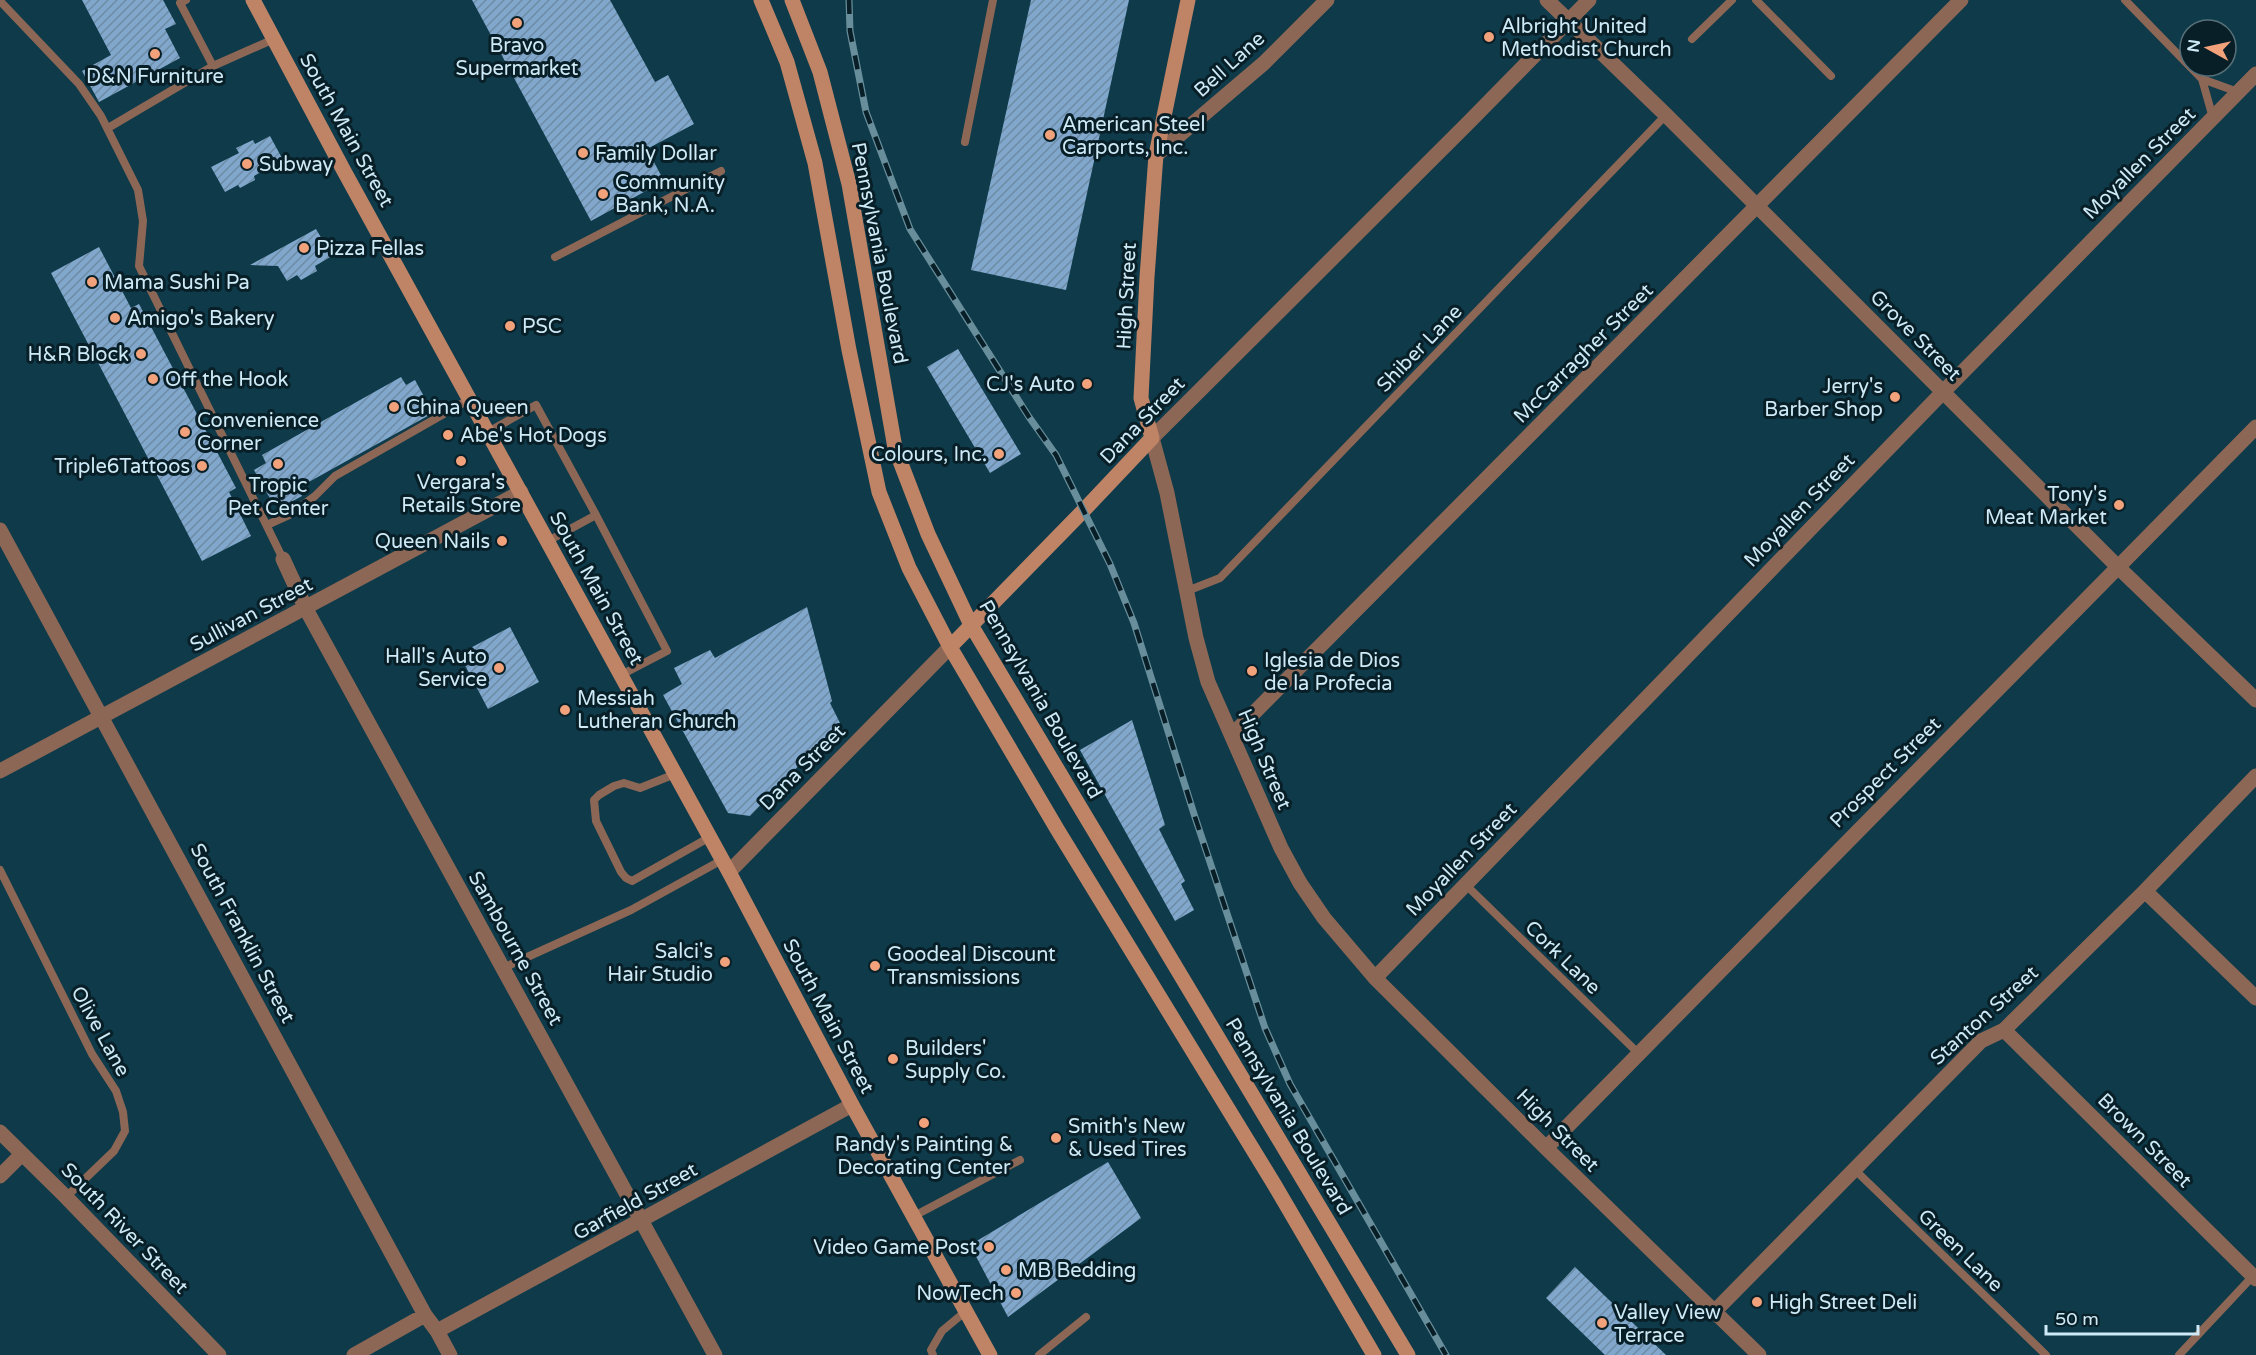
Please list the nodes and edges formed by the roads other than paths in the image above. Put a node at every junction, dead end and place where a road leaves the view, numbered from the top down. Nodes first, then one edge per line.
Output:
1 (0, 0) edge
2 (253, 0) edge
3 (761, 0) edge
4 (792, 0) edge
5 (993, 0) edge
6 (1188, 0) edge
7 (1327, 0) edge
8 (1547, 0) edge
9 (1589, 0) edge
10 (1732, 0) edge
11 (1756, 0) edge
12 (1961, 0) edge
13 (2125, 0) edge
14 (181, 1) edge
15 (1568, 21) junction
16 (274, 39) junction
17 (1692, 39) dead end
18 (213, 66) junction
19 (2256, 74) edge
20 (1831, 76) dead end
21 (2202, 80) junction
22 (2238, 92) junction
23 (1666, 115) junction
24 (2213, 118) junction
25 (108, 128) junction
26 (965, 142) dead end
27 (1156, 156) junction
28 (721, 171) dead end
29 (1758, 207) junction
30 (555, 257) dead end
31 (1943, 392) junction
32 (470, 399) junction
33 (2256, 427) edge
34 (488, 432) junction
35 (1152, 438) junction
36 (521, 492) junction
37 (596, 515) junction
38 (267, 525) junction
39 (0, 530) edge
40 (548, 541) junction
41 (283, 559) joint
42 (2118, 567) junction
43 (1187, 591) junction
44 (306, 609) junction
45 (971, 625) junction
46 (950, 647) junction
47 (621, 675) junction
48 (2256, 700) edge
49 (103, 717) junction
50 (1232, 735) junction
51 (0, 771) edge
52 (675, 774) junction
53 (2256, 776) edge
54 (710, 837) junction
55 (725, 866) junction
56 (0, 870) edge
57 (1465, 884) junction
58 (2145, 891) junction
59 (503, 968) junction
60 (1375, 978) junction
61 (2256, 998) edge
62 (2004, 1030) junction
63 (1638, 1053) junction
64 (852, 1105) junction
65 (0, 1132) edge
66 (1546, 1148) junction
67 (22, 1154) junction
68 (1020, 1160) dead end
69 (1854, 1169) junction
70 (0, 1176) edge
71 (66, 1197) junction
72 (914, 1216) junction
73 (642, 1221) junction
74 (2254, 1277) edge
75 (966, 1311) junction
76 (1714, 1312) junction
77 (425, 1315) junction
78 (1086, 1317) dead end
79 (437, 1331) junction
80 (219, 1355) edge
81 (354, 1355) edge
82 (450, 1355) edge
83 (715, 1355) edge
84 (933, 1355) edge
85 (990, 1355) edge
86 (1039, 1355) edge
87 (1374, 1355) edge
88 (1408, 1355) edge
89 (1759, 1355) edge
90 (2046, 1355) edge
91 (2179, 1355) edge

1 - 25 lane
2 - 16 main road, South Main Street
3 - 46 main road
4 - 45 main road, Pennsylvania Boulevard
5 - 26 lane
6 - 27 main road, High Street
7 - 27 street, Bell Lane
8 - 15 street, Grove Street
9 - 15 street, Dana Street
10 - 17 lane
11 - 20 lane
12 - 29 street, McCarragher Street
13 - 21 lane
14 - 18 lane
15 - 23 street, Grove Street
15 - 35 street, Dana Street
16 - 18 lane
16 - 32 main road, South Main Street
18 - 25 lane
19 - 22 street, Moyallen Street
21 - 22 lane
21 - 24 lane
22 - 24 street, Moyallen Street
23 - 29 street, Grove Street
23 - 43 lane, Shiber Lane
24 - 31 street, Moyallen Street
25 - 38 lane
27 - 35 main road, High Street
28 - 30 lane
29 - 31 street, Grove Street
29 - 50 street, McCarragher Street
31 - 42 street, Grove Street
31 - 57 street, Moyallen Street
32 - 34 main road, South Main Street
32 - 38 lane
33 - 42 street, Prospect Street
34 - 36 main road, South Main Street
34 - 37 lane
35 - 43 street, High Street
35 - 45 main road, Dana Street
36 - 40 main road, South Main Street
36 - 44 street, Sullivan Street
37 - 40 lane
37 - 47 lane
38 - 41 lane
39 - 49 street, South Franklin Street
40 - 47 main road, South Main Street
41 - 44 street, Sambourne Street
42 - 48 street, Grove Street
42 - 63 street, Prospect Street
43 - 50 street, High Street
44 - 49 street, Sullivan Street
44 - 59 street, Sambourne Street
45 - 46 main road, Dana Street
45 - 88 main road, Pennsylvania Boulevard
46 - 55 street, Dana Street
46 - 87 main road
47 - 52 main road, South Main Street
49 - 51 street, Sullivan Street
49 - 77 street, South Franklin Street
50 - 60 street, High Street
52 - 54 main road, South Main Street
52 - 54 lane
53 - 58 street, Stanton Street
54 - 55 main road, South Main Street
55 - 59 lane
55 - 64 main road, South Main Street
56 - 71 lane, Olive Lane
57 - 60 street, Moyallen Street
57 - 63 lane, Cork Lane
58 - 61 street
58 - 62 street, Stanton Street
59 - 73 street, Sambourne Street
60 - 66 street, High Street
62 - 69 street, Stanton Street
62 - 74 street, Brown Street
63 - 66 street, Prospect Street
64 - 72 main road, South Main Street
64 - 73 street, Garfield Street
65 - 67 street, South River Street
66 - 76 street, High Street
67 - 70 street
67 - 71 street, South River Street
68 - 72 lane
69 - 76 street, Stanton Street
69 - 90 lane, Green Lane
71 - 80 street, South River Street
72 - 75 main road, South Main Street
73 - 79 street, Garfield Street
73 - 83 street, Sambourne Street
74 - 91 lane
75 - 84 lane
75 - 85 main road, South Main Street
76 - 89 street, High Street
77 - 79 street, South Franklin Street
77 - 81 street
78 - 86 lane
79 - 82 street, South Franklin Street

